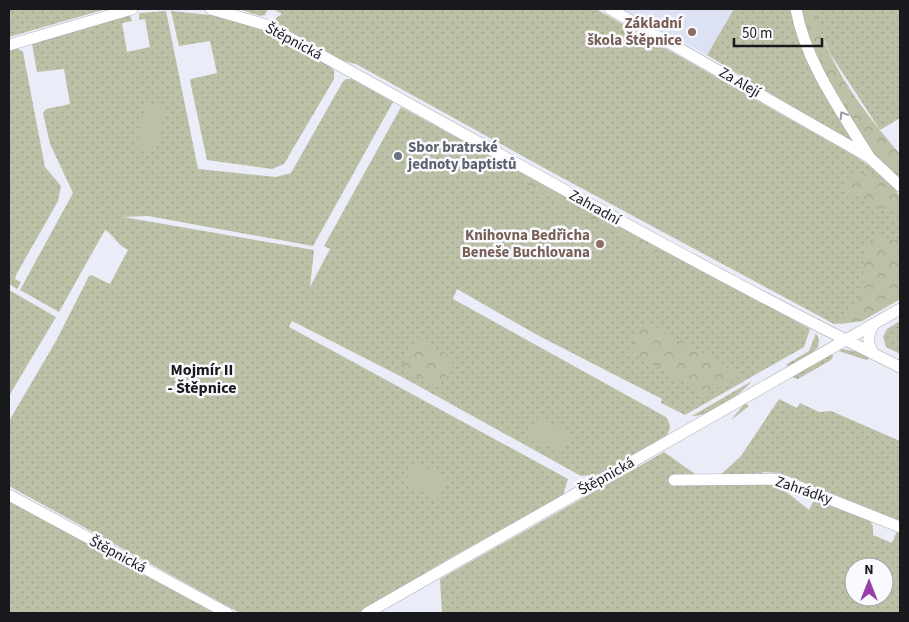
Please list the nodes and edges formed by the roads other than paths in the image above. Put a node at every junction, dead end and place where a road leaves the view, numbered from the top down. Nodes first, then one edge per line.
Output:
1 (132, 9) edge
2 (211, 9) edge
3 (610, 9) edge
4 (796, 9) edge
5 (9, 45) edge
6 (346, 68) joint
7 (869, 157) junction
8 (900, 186) edge
9 (900, 309) edge
10 (874, 324) junction
11 (846, 341) junction
12 (874, 354) junction
13 (900, 367) edge
14 (674, 480) dead end
15 (9, 495) edge
16 (900, 527) edge
17 (227, 613) edge
18 (367, 613) edge

1 - 5 street
2 - 6 street, Štěpnická
3 - 7 street, Za Alejí
7 -> 4 street, Za Alejí
6 - 11 street, Zahradní
7 - 8 street, Za Alejí
9 - 10 street, Štěpnická
10 - 11 street, Štěpnická
10 - 12 street
11 - 12 street, Zahradní
11 - 18 street, Štěpnická
12 - 13 street, Zahradní
14 - 16 street, Zahrádky
15 - 17 street, Štěpnická

